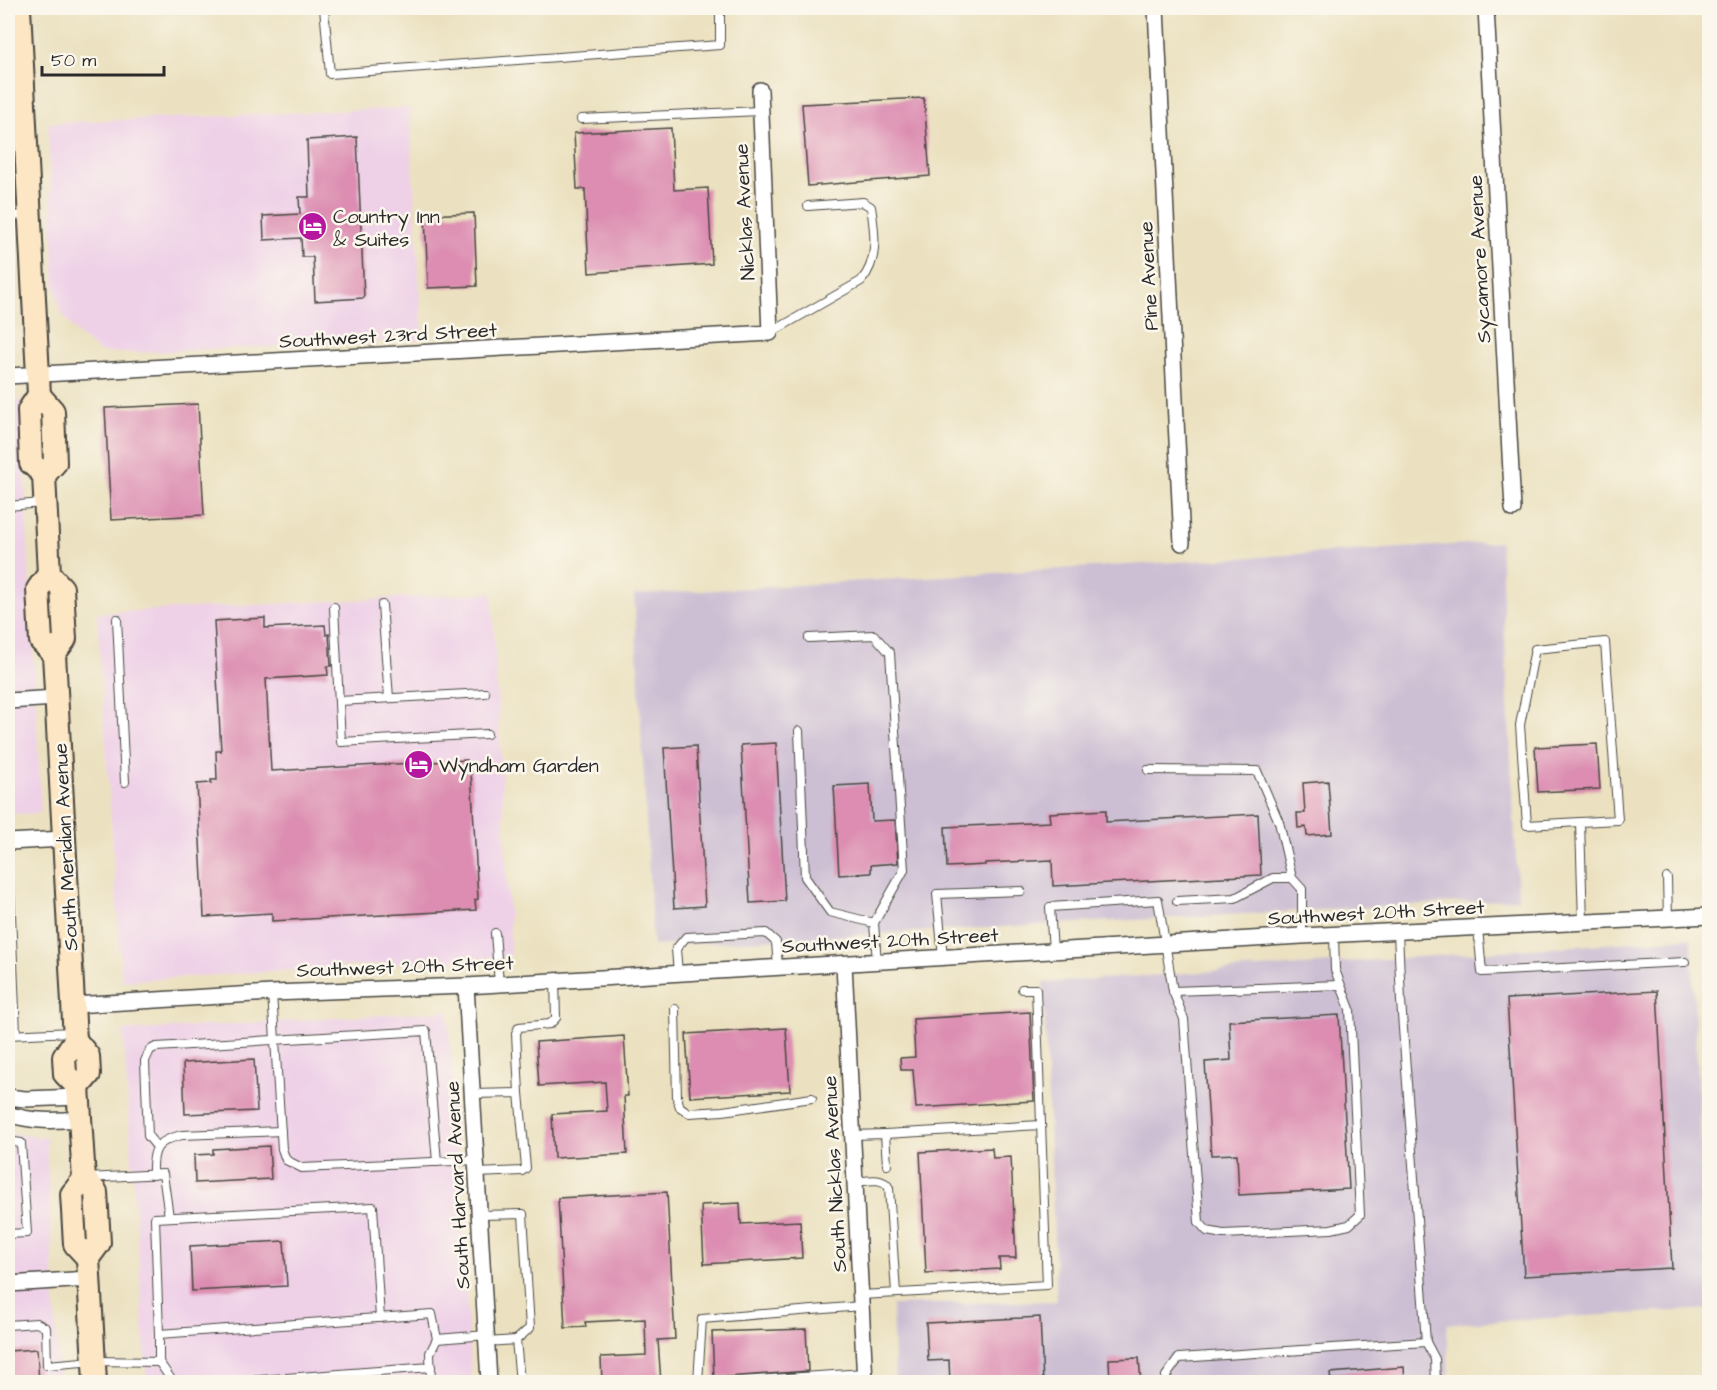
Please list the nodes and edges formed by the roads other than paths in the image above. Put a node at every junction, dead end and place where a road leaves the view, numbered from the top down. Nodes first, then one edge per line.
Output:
1 (19, 8) edge
2 (324, 8) edge
3 (720, 8) edge
4 (1156, 8) edge
5 (1486, 8) edge
6 (760, 90) dead end
7 (760, 111) junction
8 (16, 114) edge
9 (580, 119) dead end
10 (808, 206) dead end
11 (19, 215) edge
12 (770, 333) junction
13 (8, 376) edge
14 (39, 385) junction
15 (46, 503) junction
16 (8, 506) edge
17 (1513, 509) dead end
18 (1182, 543) dead end
19 (382, 605) dead end
20 (334, 607) dead end
21 (117, 619) dead end
22 (809, 638) dead end
23 (485, 693) dead end
24 (56, 698) junction
25 (389, 698) junction
26 (8, 701) edge
27 (339, 701) junction
28 (799, 731) dead end
29 (487, 734) dead end
30 (1148, 770) dead end
31 (124, 782) dead end
32 (1580, 822) junction
33 (64, 839) junction
34 (8, 842) edge
35 (1292, 878) junction
36 (1666, 878) dead end
37 (8, 891) edge
38 (1021, 891) dead end
39 (1177, 901) dead end
40 (1710, 916) edge
41 (1668, 919) junction
42 (874, 923) junction
43 (1583, 923) junction
44 (1478, 928) junction
45 (1398, 932) junction
46 (495, 933) dead end
47 (1334, 935) junction
48 (1302, 936) junction
49 (1164, 945) junction
50 (1053, 951) junction
51 (943, 958) junction
52 (877, 962) junction
53 (1685, 962) dead end
54 (844, 964) junction
55 (778, 968) junction
56 (678, 973) junction
57 (555, 980) junction
58 (499, 984) junction
59 (1340, 985) junction
60 (466, 986) junction
61 (1022, 989) dead end
62 (1173, 992) junction
63 (272, 993) junction
64 (74, 1005) junction
65 (675, 1009) dead end
66 (12, 1034) edge
67 (75, 1036) junction
68 (275, 1040) junction
69 (519, 1093) junction
70 (472, 1094) junction
71 (8, 1097) edge
72 (812, 1098) dead end
73 (79, 1101) junction
74 (8, 1114) edge
75 (1041, 1125) junction
76 (281, 1131) junction
77 (885, 1134) junction
78 (853, 1135) junction
79 (8, 1140) edge
80 (157, 1147) junction
81 (437, 1162) junction
82 (887, 1165) dead end
83 (477, 1167) junction
84 (153, 1175) junction
85 (84, 1179) junction
86 (855, 1182) junction
87 (479, 1215) junction
88 (168, 1217) junction
89 (8, 1234) edge
90 (89, 1269) junction
91 (8, 1284) edge
92 (896, 1293) junction
93 (861, 1300) junction
94 (380, 1318) junction
95 (8, 1325) edge
96 (159, 1334) junction
97 (487, 1339) junction
98 (437, 1340) junction
99 (516, 1340) junction
100 (1426, 1342) junction
101 (159, 1362) junction
102 (430, 1367) junction
103 (94, 1372) edge
104 (865, 1378) edge
105 (824, 1379) edge
106 (177, 1383) edge
107 (234, 1383) edge
108 (431, 1383) edge
109 (489, 1383) edge
110 (520, 1383) edge
111 (698, 1383) edge
112 (724, 1383) edge
113 (1167, 1383) edge
114 (1436, 1383) edge

1 - 8 main road, South Meridian Avenue
2 - 3 lane
4 - 18 street, Pine Avenue
5 - 17 street, Sycamore Avenue
6 - 7 street, Nicklas Avenue
7 - 9 lane
7 - 12 street, Nicklas Avenue
8 - 11 main road, South Meridian Avenue
10 - 12 lane
11 - 14 main road, South Meridian Avenue
12 - 14 street, Southwest 23rd Street
13 - 14 street, Southwest 23rd Street
14 - 15 main road, South Meridian Avenue
15 - 16 lane
15 - 24 main road, South Meridian Avenue
19 - 25 lane
20 - 27 lane
21 - 31 lane
22 - 42 lane
23 - 25 lane
24 - 26 street
24 - 33 main road, South Meridian Avenue
25 - 27 lane
27 - 29 lane
28 - 42 lane
30 - 35 lane
32 - 32 lane
32 - 43 lane
33 - 34 street
33 - 64 main road, South Meridian Avenue
35 - 39 lane
35 - 48 lane
36 - 41 lane
37 - 66 lane
38 - 51 lane
40 - 41 street, Southwest 20th Street
41 - 43 street, Southwest 20th Street
42 - 52 lane
43 - 44 street, Southwest 20th Street
44 - 45 street, Southwest 20th Street
44 - 53 lane
45 - 47 street, Southwest 20th Street
45 - 100 lane
46 - 58 lane
47 - 48 street, Southwest 20th Street
47 - 59 lane
48 - 49 street, Southwest 20th Street
49 - 50 street, Southwest 20th Street
49 - 50 lane
49 - 62 lane
50 - 51 street, Southwest 20th Street
51 - 52 street, Southwest 20th Street
52 - 54 street, Southwest 20th Street
54 - 55 street, Southwest 20th Street
54 - 78 street, South Nicklas Avenue
55 - 56 street, Southwest 20th Street
55 - 56 lane
56 - 57 street, Southwest 20th Street
57 - 58 street, Southwest 20th Street
57 - 69 lane
58 - 60 street, Southwest 20th Street
59 - 62 lane
59 - 62 lane
60 - 63 street, Southwest 20th Street
60 - 70 street, South Harvard Avenue
61 - 75 lane
63 - 64 street, Southwest 20th Street
63 - 68 lane
64 - 67 main road, South Meridian Avenue
65 - 72 lane
66 - 67 lane
67 - 73 main road, South Meridian Avenue
68 - 76 lane
68 - 80 lane
68 - 81 lane
69 - 70 lane
69 - 83 lane
70 - 83 street, South Harvard Avenue
71 - 73 street
73 - 74 street
73 - 85 main road, South Meridian Avenue
75 - 77 lane
75 - 92 lane
76 - 80 lane
76 - 81 lane
77 - 78 lane
77 - 82 lane
78 - 86 street, South Nicklas Avenue
79 - 89 lane
80 - 84 lane
81 - 83 lane
83 - 87 street, South Harvard Avenue
84 - 85 lane
84 - 88 lane
85 - 90 main road, South Meridian Avenue
86 - 92 lane
86 - 93 street, South Nicklas Avenue
87 - 97 street, South Harvard Avenue
87 - 99 lane
88 - 94 lane
88 - 96 lane
90 - 91 street
90 - 103 main road, South Meridian Avenue
92 - 93 lane
93 - 104 street, South Nicklas Avenue
93 - 111 lane
94 - 96 lane
94 - 98 lane
95 - 103 lane
96 - 101 lane
97 - 98 lane
97 - 99 lane
97 - 109 street, South Harvard Avenue
98 - 102 lane
99 - 110 lane
100 - 113 lane
100 - 114 lane
101 - 103 lane
101 - 106 lane
102 - 107 lane
102 - 108 lane
104 - 105 lane
105 - 112 lane

